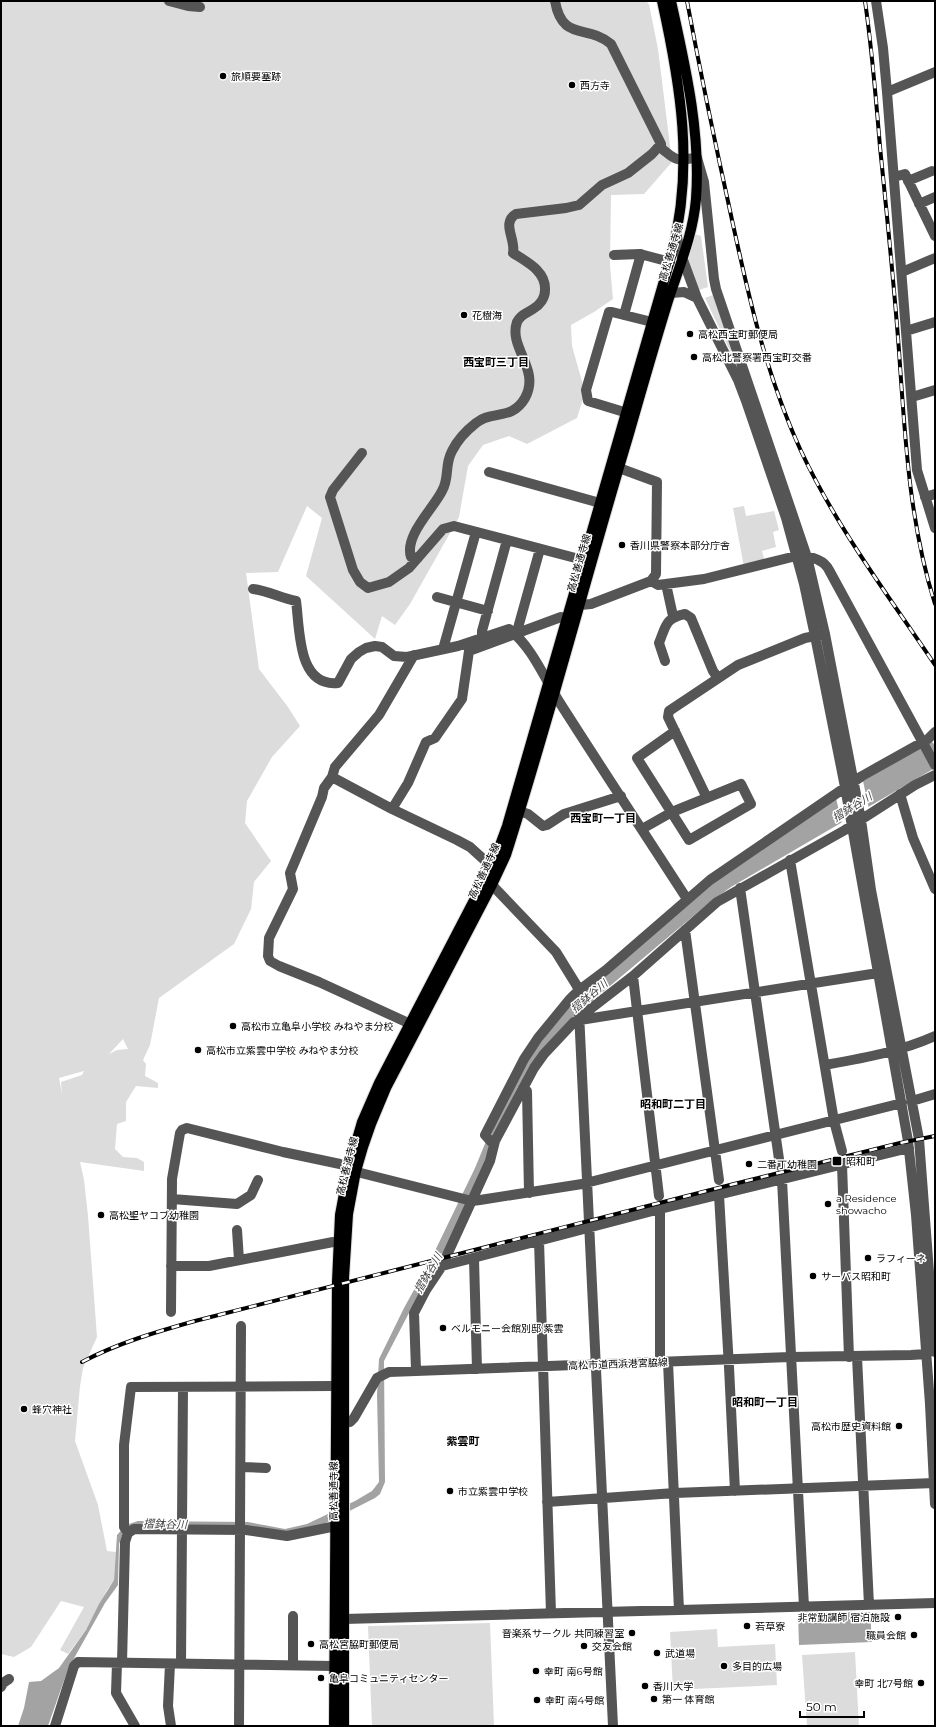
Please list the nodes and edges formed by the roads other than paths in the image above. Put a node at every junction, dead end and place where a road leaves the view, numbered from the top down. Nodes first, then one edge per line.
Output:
1 (169, 1) edge
2 (555, 1) edge
3 (662, 1) edge
4 (671, 1) edge
5 (876, 1) edge
6 (200, 7) dead end
7 (935, 72) edge
8 (887, 92) junction
9 (660, 144) junction
10 (697, 158) junction
11 (684, 159) junction
12 (932, 171) dead end
13 (894, 178) junction
14 (908, 180) junction
15 (935, 197) edge
16 (919, 204) junction
17 (677, 236) junction
18 (935, 236) edge
19 (641, 254) junction
20 (614, 255) dead end
21 (935, 258) edge
22 (682, 260) junction
23 (670, 262) junction
24 (902, 272) junction
25 (671, 293) junction
26 (697, 298) junction
27 (624, 315) junction
28 (652, 322) junction
29 (935, 322) edge
30 (906, 331) junction
31 (935, 390) edge
32 (912, 397) junction
33 (630, 414) junction
34 (362, 452) dead end
35 (619, 468) junction
36 (490, 472) dead end
37 (935, 494) edge
38 (924, 497) junction
39 (600, 503) junction
40 (935, 528) edge
41 (476, 532) junction
42 (507, 540) junction
43 (540, 549) junction
44 (796, 556) junction
45 (807, 557) junction
46 (418, 558) junction
47 (583, 560) junction
48 (651, 581) junction
49 (666, 584) junction
50 (253, 589) dead end
51 (437, 597) dead end
52 (456, 602) junction
53 (580, 605) junction
54 (488, 611) junction
55 (673, 616) junction
56 (566, 619) junction
57 (516, 635) junction
58 (820, 636) junction
59 (482, 637) junction
60 (442, 649) junction
61 (414, 655) junction
62 (665, 661) dead end
63 (718, 678) junction
64 (548, 682) junction
65 (554, 693) junction
66 (675, 731) junction
67 (935, 732) edge
68 (924, 744) junction
69 (935, 765) edge
70 (935, 775) edge
71 (332, 776) junction
72 (849, 787) junction
73 (902, 793) junction
74 (622, 796) junction
75 (707, 798) junction
76 (392, 809) junction
77 (519, 811) junction
78 (672, 812) junction
79 (856, 820) junction
80 (642, 828) junction
81 (790, 860) junction
82 (491, 866) junction
83 (492, 885) junction
84 (740, 888) junction
85 (935, 889) edge
86 (687, 899) junction
87 (685, 930) junction
88 (878, 973) junction
89 (633, 976) junction
90 (811, 984) junction
91 (755, 992) junction
92 (578, 993) junction
93 (695, 1002) junction
94 (638, 1011) junction
95 (579, 1016) junction
96 (414, 1025) junction
97 (935, 1036) edge
98 (897, 1051) junction
99 (825, 1065) junction
100 (523, 1088) junction
101 (935, 1094) edge
102 (907, 1102) junction
103 (834, 1121) junction
104 (776, 1135) junction
105 (491, 1142) junction
106 (909, 1148) junction
107 (714, 1151) junction
108 (842, 1151) dead end
109 (842, 1165) junction
110 (656, 1166) junction
111 (780, 1166) dead end
112 (353, 1169) junction
113 (258, 1180) dead end
114 (719, 1180) dead end
115 (782, 1180) junction
116 (588, 1183) junction
117 (530, 1193) junction
118 (718, 1195) junction
119 (659, 1196) dead end
120 (172, 1199) junction
121 (471, 1200) junction
122 (660, 1209) junction
123 (589, 1227) junction
124 (237, 1230) dead end
125 (539, 1241) junction
126 (333, 1242) dead end
127 (474, 1258) junction
128 (239, 1260) junction
129 (171, 1266) junction
130 (442, 1266) junction
131 (171, 1312) dead end
132 (241, 1326) dead end
133 (935, 1344) edge
134 (931, 1353) edge
135 (791, 1357) junction
136 (853, 1357) junction
137 (728, 1361) junction
138 (664, 1362) junction
139 (935, 1362) edge
140 (596, 1365) junction
141 (543, 1366) junction
142 (477, 1368) junction
143 (416, 1370) junction
144 (241, 1386) junction
145 (333, 1386) dead end
146 (183, 1387) junction
147 (340, 1422) junction
148 (241, 1467) junction
149 (266, 1468) dead end
150 (934, 1482) junction
151 (864, 1485) junction
152 (798, 1488) junction
153 (734, 1491) junction
154 (675, 1493) junction
155 (602, 1497) junction
156 (547, 1502) junction
157 (935, 1504) edge
158 (182, 1526) junction
159 (241, 1526) junction
160 (336, 1526) junction
161 (126, 1530) junction
162 (935, 1603) edge
163 (869, 1605) junction
164 (804, 1607) junction
165 (679, 1610) junction
166 (608, 1612) junction
167 (551, 1613) junction
168 (293, 1616) dead end
169 (344, 1619) junction
170 (120, 1663) junction
171 (170, 1664) junction
172 (181, 1664) junction
173 (240, 1665) junction
174 (293, 1666) junction
175 (334, 1666) junction
176 (9, 1679) dead end
177 (1, 1687) edge
178 (55, 1726) edge
179 (135, 1726) edge
180 (171, 1726) edge
181 (239, 1726) edge
182 (334, 1726) edge
183 (344, 1726) edge
184 (614, 1726) edge

1 - 6 street
2 - 9 street
3 - 11 main road, 高松善通寺線
4 - 10 main road, 高松善通寺線
5 - 8 street
7 - 8 street
8 - 13 street
9 - 11 street
9 - 46 street
10 - 11 street
10 - 22 main road, 高松善通寺線
10 - 45 street
11 - 17 main road, 高松善通寺線
12 - 14 street
13 - 14 street
13 - 24 street
14 - 16 street
15 - 16 street
16 - 18 street
17 - 22 street
17 - 23 main road, 高松善通寺線
19 - 20 street
19 - 23 street
19 - 27 street
21 - 24 street
22 - 25 main road, 高松善通寺線
22 - 26 street
23 - 28 main road, 高松善通寺線
24 - 30 street
25 - 26 street
25 - 33 main road, 高松善通寺線
26 - 44 street
27 - 28 street
27 - 33 street
28 - 33 main road, 高松善通寺線
29 - 30 street
30 - 32 street
31 - 32 street
32 - 38 street
33 - 35 main road, 高松善通寺線
33 - 39 main road, 高松善通寺線
34 - 46 street
35 - 48 street
35 - 53 main road, 高松善通寺線
36 - 39 street
37 - 38 street
38 - 40 street
39 - 47 main road, 高松善通寺線
41 - 42 street
41 - 46 street
41 - 52 street
42 - 43 street
42 - 54 street
43 - 47 street
43 - 57 street
44 - 45 street
44 - 49 street
44 - 58 street
45 - 58 street
45 - 68 street
47 - 56 main road, 高松善通寺線
48 - 49 street
48 - 53 street
49 - 55 street
50 - 61 street
51 - 52 street
52 - 54 street
52 - 60 street
53 - 65 main road, 高松善通寺線
54 - 59 street
55 - 62 street
55 - 63 street
56 - 57 street
56 - 64 main road, 高松善通寺線
57 - 59 street
57 - 64 street
57 - 76 street
58 - 63 street
58 - 72 street
59 - 60 street
60 - 61 street
61 - 71 street
63 - 66 street
64 - 65 street
64 - 82 main road, 高松善通寺線
65 - 74 street
65 - 77 main road, 高松善通寺線
66 - 75 street
66 - 78 street
67 - 68 street
68 - 69 street
68 - 72 street
70 - 73 street
71 - 76 street
71 - 96 street
72 - 79 street
72 - 86 street
73 - 79 street
73 - 85 street
74 - 77 street
74 - 80 street
75 - 78 street
75 - 78 street
76 - 82 street
77 - 83 main road, 高松善通寺線
78 - 80 street
79 - 81 street
79 - 88 street
79 - 98 street
80 - 86 street
81 - 84 street
81 - 90 street
82 - 96 main road, 高松善通寺線
83 - 92 street
83 - 96 main road, 高松善通寺線
84 - 87 street
84 - 91 street
86 - 92 street
87 - 89 street
87 - 93 street
88 - 90 street
88 - 98 street
89 - 94 street
89 - 95 street
90 - 91 street
90 - 99 street
91 - 93 street
91 - 104 street
92 - 95 street
92 - 105 street
93 - 94 street
93 - 107 street
94 - 95 street
94 - 110 street
95 - 100 street
95 - 116 street
96 - 112 main road, 高松善通寺線
97 - 98 street
98 - 99 street
98 - 102 street
98 - 102 street
99 - 103 street
100 - 105 street
100 - 117 street
101 - 102 street
102 - 103 street
102 - 106 street
102 - 133 street
103 - 104 street
103 - 108 street
104 - 107 street
104 - 111 street
105 - 121 street
106 - 109 street
106 - 134 street
107 - 110 street
107 - 114 street
109 - 115 street
109 - 136 street
110 - 116 street
110 - 119 street
112 - 120 street
112 - 121 street
112 - 147 main road, 高松善通寺線
113 - 120 street
115 - 118 street
115 - 135 street
116 - 117 street
116 - 123 street
117 - 121 street
118 - 122 street
118 - 137 street
120 - 129 street
121 - 130 street
122 - 123 street
122 - 138 street
123 - 125 street
123 - 140 street
124 - 128 street
125 - 127 street
125 - 141 street
126 - 128 street
127 - 130 street
127 - 142 street
128 - 129 street
129 - 131 street
130 - 143 street
132 - 144 street
133 - 134 street
134 - 136 street, 高松市道西浜港宮脇線
134 - 139 street
134 - 150 street
135 - 136 street, 高松市道西浜港宮脇線
135 - 137 street, 高松市道西浜港宮脇線
135 - 152 street
136 - 151 street
137 - 138 street, 高松市道西浜港宮脇線
137 - 153 street
138 - 140 street, 高松市道西浜港宮脇線
138 - 154 street
140 - 141 street, 高松市道西浜港宮脇線
140 - 155 street
141 - 142 street, 高松市道西浜港宮脇線
141 - 156 street
142 - 143 street, 高松市道西浜港宮脇線
143 - 147 street, 高松市道西浜港宮脇線
144 - 145 street
144 - 146 street
144 - 148 street
146 - 158 street
146 - 161 street
147 - 160 main road, 高松善通寺線
147 - 169 main road, 高松善通寺線
148 - 149 street
148 - 159 street
150 - 151 street
150 - 157 street
151 - 152 street
151 - 163 street
152 - 153 street
152 - 164 street
153 - 154 street
154 - 155 street
154 - 165 street
155 - 156 street
155 - 166 street
156 - 167 street
158 - 159 street
158 - 161 street
158 - 172 street
159 - 160 street
159 - 173 street
160 - 175 main road, 高松善通寺線
161 - 170 street
162 - 163 street
163 - 164 street
164 - 165 street
165 - 166 street
166 - 167 street
166 - 184 street
167 - 169 street
168 - 174 street
169 - 183 main road, 高松善通寺線
170 - 171 street
170 - 178 street
170 - 179 street
171 - 172 street
171 - 180 street
172 - 173 street
173 - 174 street
173 - 181 street
174 - 175 street
175 - 182 main road, 高松善通寺線
176 - 177 street

